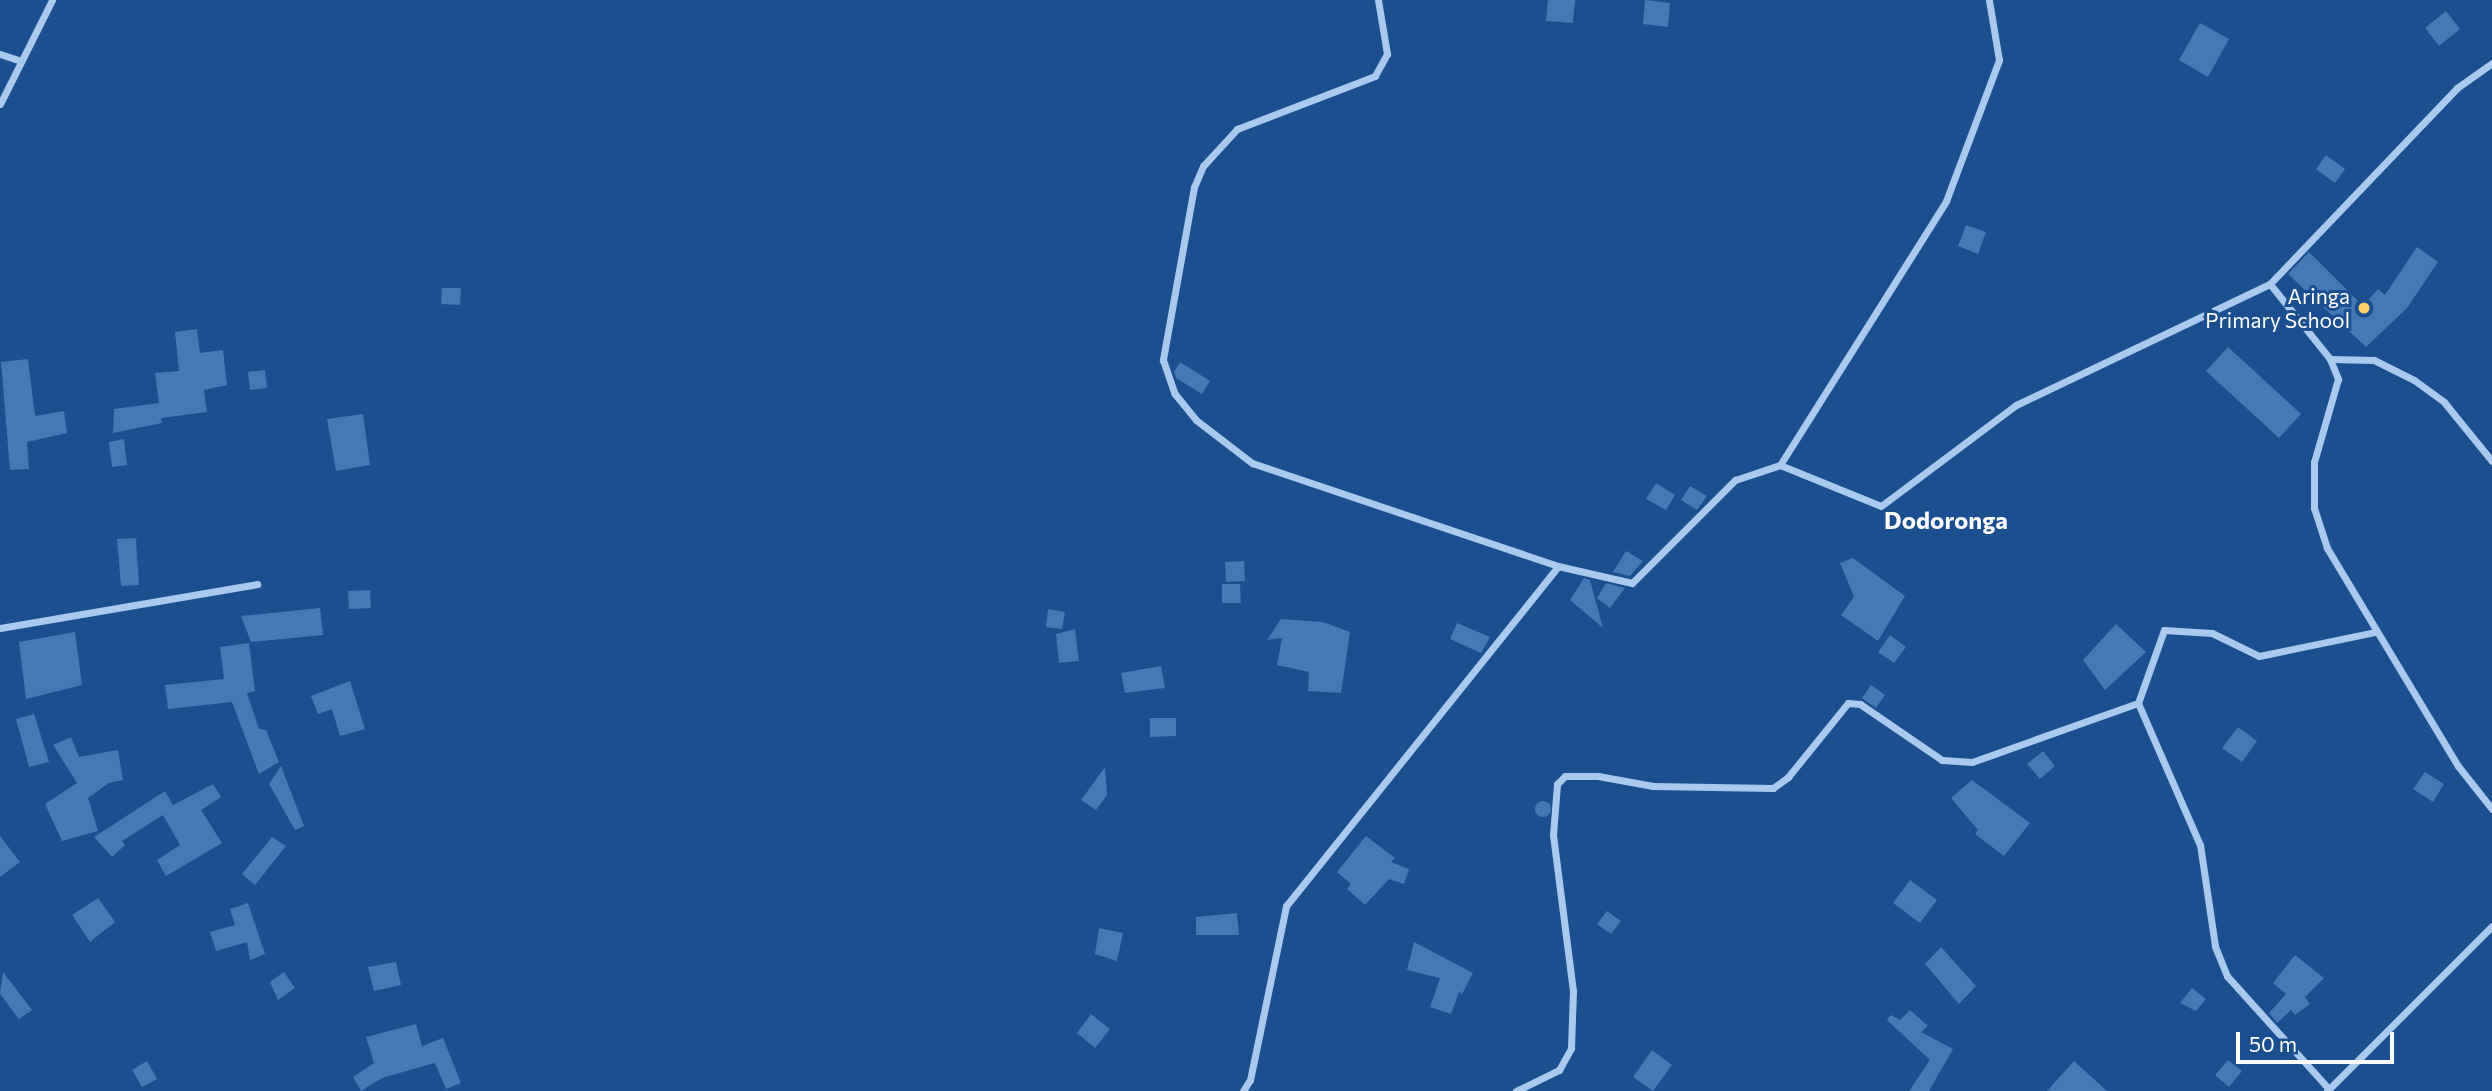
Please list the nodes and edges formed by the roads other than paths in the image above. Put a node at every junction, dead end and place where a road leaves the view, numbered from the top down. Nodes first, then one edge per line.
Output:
1 (52, 0) edge
2 (1378, 0) edge
3 (1989, 0) edge
4 (0, 54) edge
5 (21, 61) junction
6 (2492, 63) edge
7 (0, 104) edge
8 (2270, 284) junction
9 (2330, 359) junction
10 (2492, 461) edge
11 (1780, 465) junction
12 (1558, 566) junction
13 (257, 584) dead end
14 (0, 628) edge
15 (2375, 632) junction
16 (2138, 703) junction
17 (2492, 809) edge
18 (2492, 926) edge
19 (2328, 1090) edge
20 (1243, 1091) edge
21 (1516, 1091) edge

1 - 5 street
2 - 12 street
3 - 11 street
4 - 5 street
5 - 7 street
6 - 8 street
8 - 9 street
8 - 11 street
9 - 10 street
9 - 15 street
11 - 12 street
12 - 20 street
13 - 14 street
15 - 16 street
15 - 17 street
16 - 19 street
16 - 21 street
18 - 19 street

